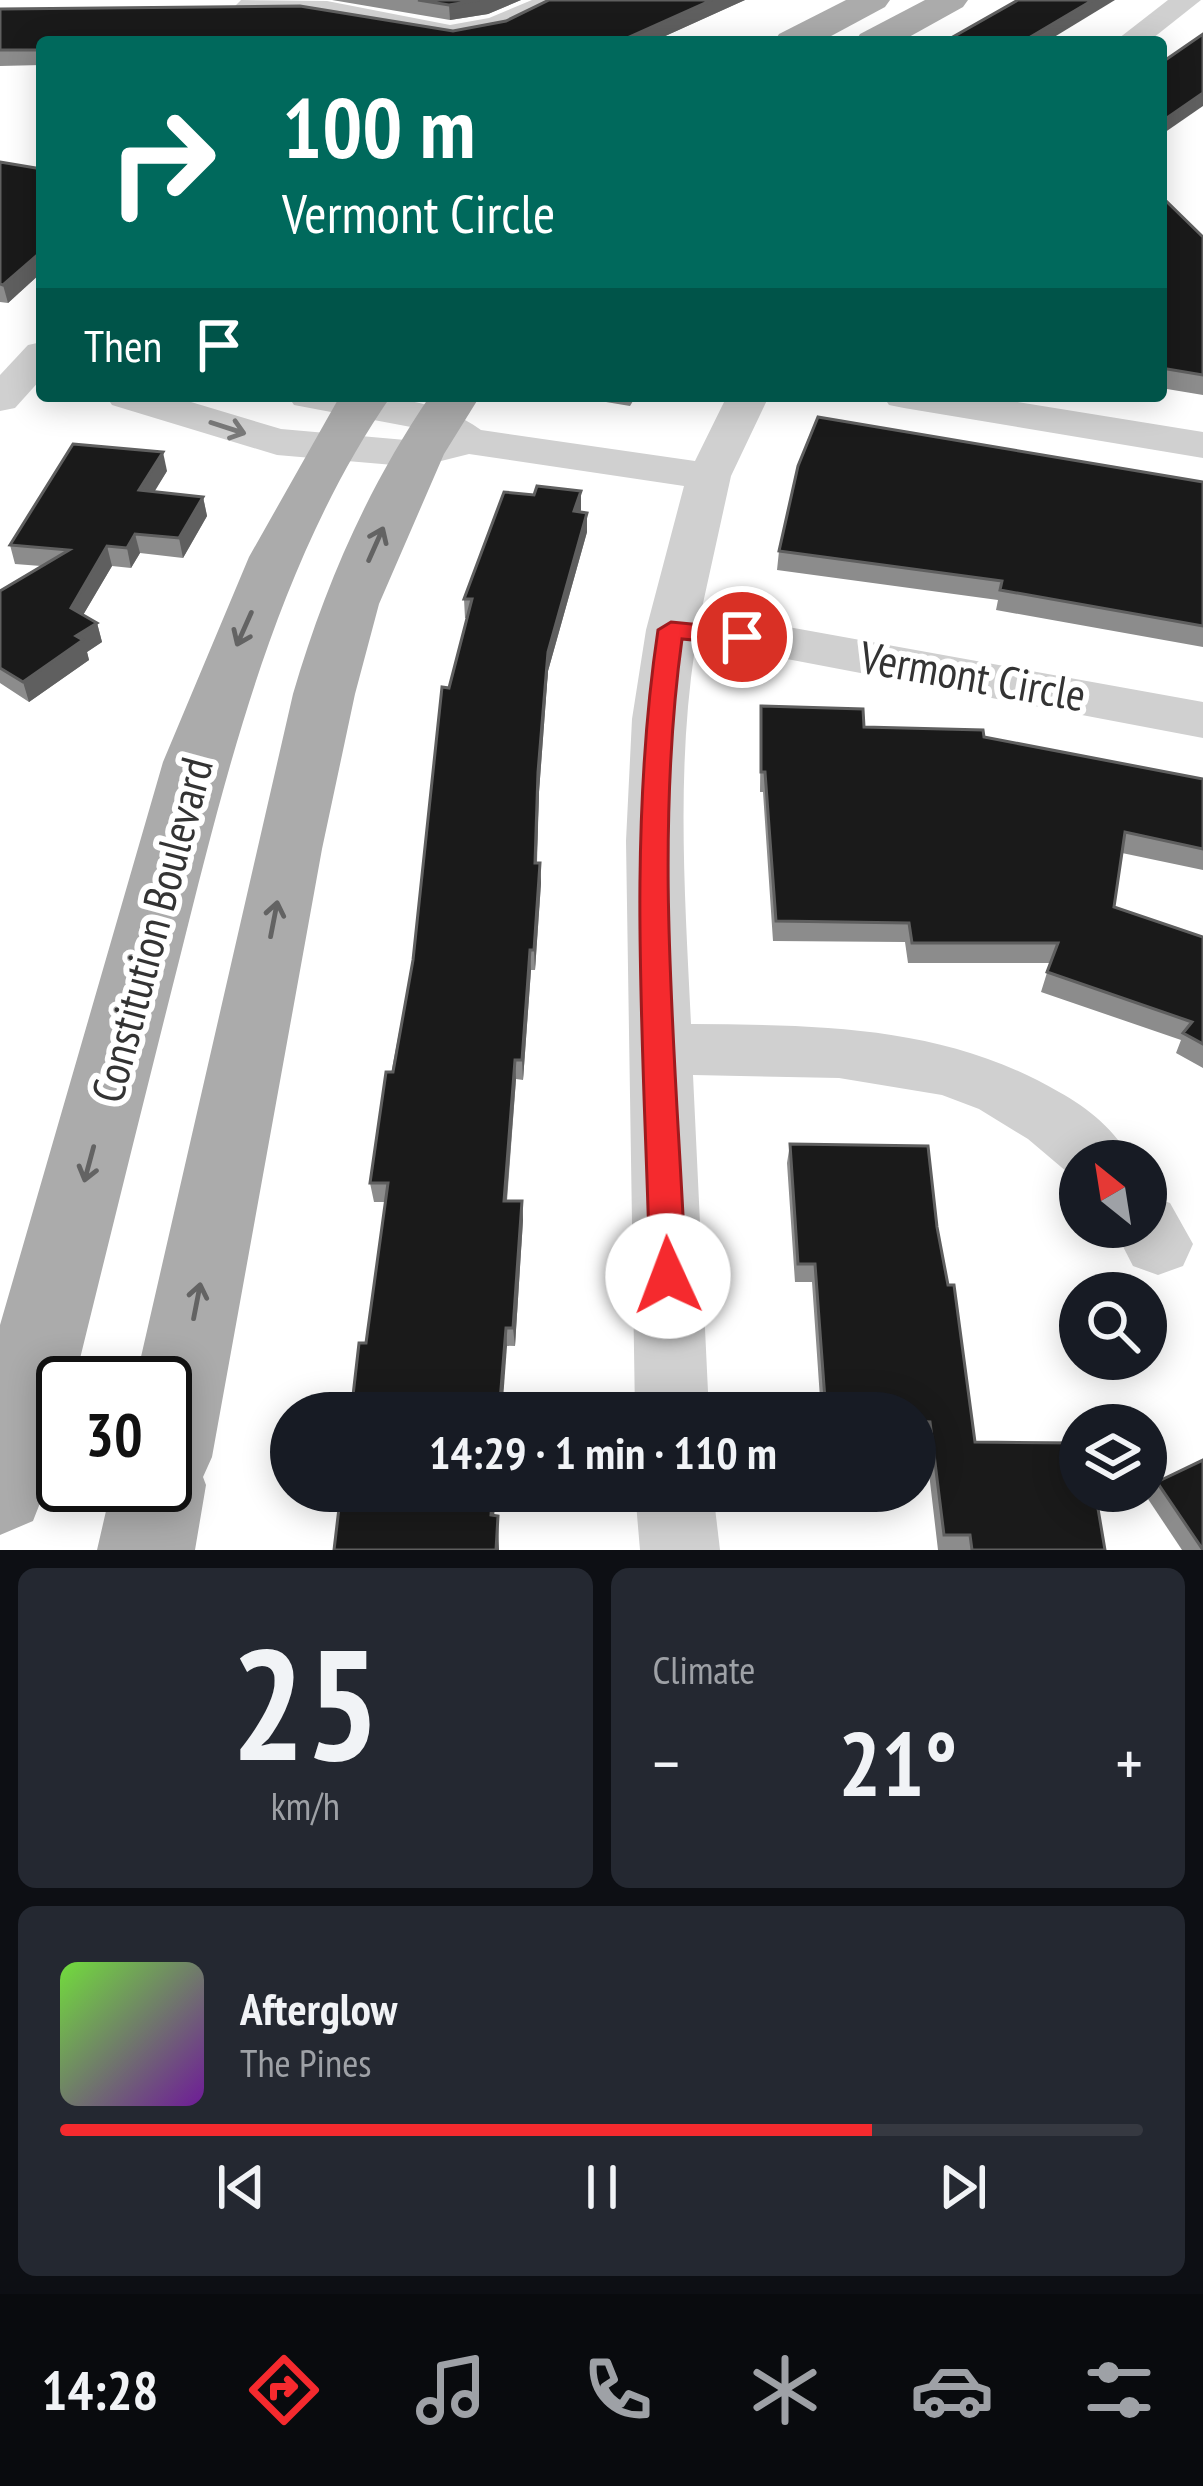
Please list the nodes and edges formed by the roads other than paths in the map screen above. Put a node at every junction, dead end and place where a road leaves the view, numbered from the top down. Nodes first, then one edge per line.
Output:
1 (556, 0) edge
2 (873, 0) edge
3 (951, 0) edge
4 (1187, 0) edge
5 (220, 7) edge
6 (803, 36) edge
7 (885, 36) edge
8 (1137, 36) edge
9 (146, 402) edge
10 (745, 402) edge
11 (941, 402) edge
12 (393, 420) edge
13 (1203, 445) edge
14 (709, 476) junction
15 (671, 630) junction
16 (1203, 720) edge
17 (661, 1049) junction
18 (1076, 1140) edge
19 (185, 1356) edge
20 (671, 1392) edge
21 (0, 1488) edge
22 (154, 1512) edge
23 (676, 1512) edge
24 (146, 1550) edge
25 (680, 1550) edge

1 - 5 street
2 - 6 main road
3 - 7 main road
4 - 8 street
9 -> 12 street
10 - 14 street
11 - 13 street
12 - 14 street
19 -> 12 main road
12 -> 21 main road, Constitution Boulevard
14 - 15 street
15 - 16 street, Vermont Circle
15 - 17 street
17 - 18 street
17 - 20 street
22 - 24 main road
23 - 25 street

